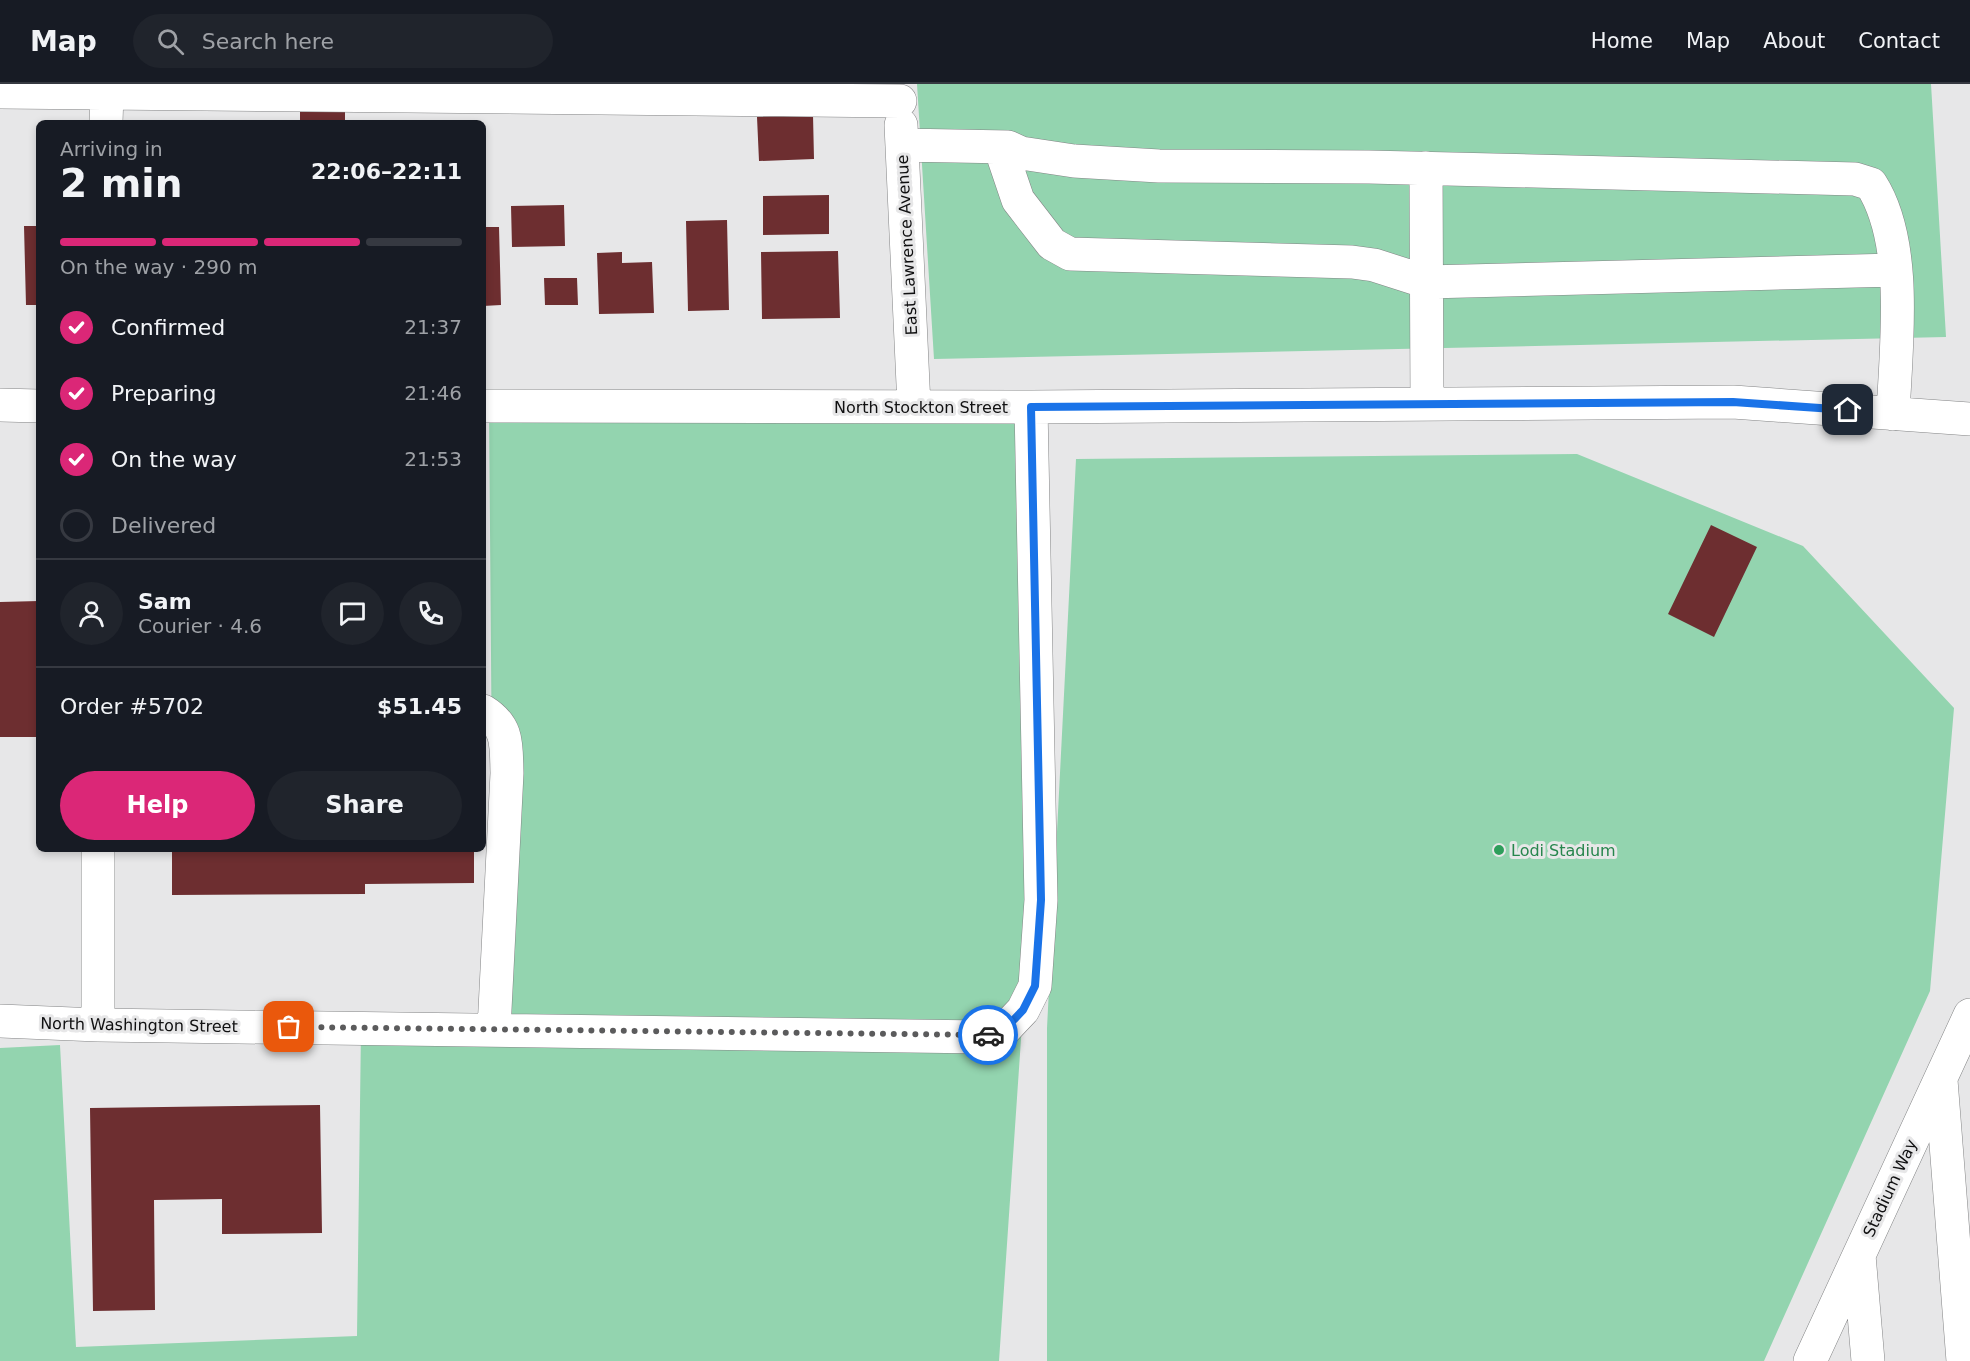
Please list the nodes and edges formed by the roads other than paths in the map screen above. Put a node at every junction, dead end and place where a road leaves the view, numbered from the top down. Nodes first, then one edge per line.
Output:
1 (526, 91) edge
2 (631, 91) edge
3 (0, 92) edge
4 (900, 92) edge
5 (107, 108) edge
6 (902, 145) junction
7 (1000, 147) junction
8 (1426, 168) junction
9 (1895, 270) junction
10 (1427, 282) junction
11 (1427, 404) junction
12 (0, 405) edge
13 (36, 406) edge
14 (486, 406) edge
15 (914, 406) junction
16 (1031, 407) junction
17 (1893, 414) junction
18 (1970, 419) edge
19 (486, 713) edge
20 (98, 852) edge
21 (1970, 1015) edge
22 (0, 1021) edge
23 (98, 1025) junction
24 (494, 1029) junction
25 (1941, 1078) junction
26 (1859, 1254) junction
27 (1810, 1361) edge
28 (1868, 1361) edge
29 (1963, 1361) edge

1 - 2 street
1 - 5 street
2 - 4 street
3 - 5 street
4 - 6 street, East Lawrence Avenue
6 - 7 street
6 - 15 street, East Lawrence Avenue
7 - 8 street
7 - 10 street
8 - 9 street
8 - 10 street
9 - 10 street
9 - 17 street
10 - 11 street
11 - 16 street, North Stockton Street
11 - 17 street, North Stockton Street
12 - 13 street
14 - 15 street, North Stockton Street
15 - 16 street, North Stockton Street
16 - 24 street, North Washington Street
17 - 18 street, North Stockton Street
19 - 24 street
20 - 23 street
21 - 25 street, Stadium Way
22 - 23 street, North Washington Street
23 - 24 street, North Washington Street
25 - 26 street, Stadium Way
25 - 29 street
26 - 27 street, Stadium Way
26 - 28 street

